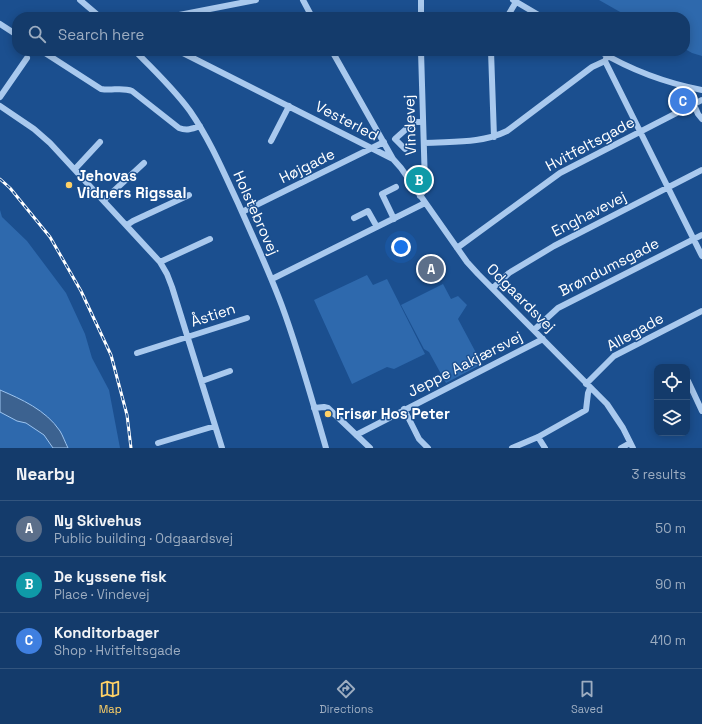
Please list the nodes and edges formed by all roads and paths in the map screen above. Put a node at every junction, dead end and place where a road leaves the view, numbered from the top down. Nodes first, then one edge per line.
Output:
1 (80, 0) edge
2 (256, 0) edge
3 (303, 0) edge
4 (421, 0) edge
5 (515, 1) edge
6 (94, 12) edge
7 (195, 12) edge
8 (309, 12) edge
9 (421, 12) edge
10 (510, 12) edge
11 (534, 12) edge
12 (0, 24) edge
13 (12, 32) edge
14 (50, 56) edge
15 (140, 56) edge
16 (189, 56) edge
17 (335, 56) edge
18 (422, 56) edge
19 (491, 56) edge
20 (28, 58) dead end
21 (606, 58) junction
22 (702, 90) edge
23 (0, 97) edge
24 (702, 100) edge
25 (694, 104) junction
26 (0, 106) edge
27 (289, 106) junction
28 (702, 119) edge
29 (423, 122) junction
30 (200, 126) junction
31 (640, 132) junction
32 (494, 137) junction
33 (270, 141) dead end
34 (100, 142) dead end
35 (384, 142) junction
36 (424, 143) junction
37 (372, 149) junction
38 (405, 149) dead end
39 (393, 159) junction
40 (144, 163) dead end
41 (75, 169) junction
42 (702, 170) edge
43 (396, 187) dead end
44 (668, 188) junction
45 (189, 196) dead end
46 (420, 196) junction
47 (104, 200) junction
48 (425, 203) junction
49 (242, 212) junction
50 (354, 218) dead end
51 (394, 219) junction
52 (127, 225) junction
53 (376, 227) junction
54 (702, 235) edge
55 (210, 239) dead end
56 (694, 239) junction
57 (458, 248) junction
58 (702, 256) edge
59 (160, 262) junction
60 (272, 280) junction
61 (492, 288) junction
62 (702, 311) edge
63 (247, 318) dead end
64 (534, 330) junction
65 (188, 338) junction
66 (543, 339) junction
67 (137, 353) dead end
68 (230, 371) dead end
69 (202, 381) junction
70 (690, 385) edge
71 (588, 386) junction
72 (314, 408) junction
73 (404, 409) junction
74 (702, 411) edge
75 (215, 426) junction
76 (356, 435) junction
77 (538, 437) junction
78 (158, 443) dead end
79 (632, 445) edge
80 (222, 448) edge
81 (326, 448) edge
82 (370, 448) edge
83 (428, 448) edge
84 (512, 448) edge
85 (545, 448) edge
86 (621, 448) edge

1 - 6 street
2 - 7 street
3 - 8 street
4 - 9 street
5 - 10 street
5 - 11 street
12 - 13 street
14 - 30 street
15 - 30 street, Holstebrovej
16 - 27 street, Vesterled
17 - 35 street, Odgaardsvej
18 - 29 street, Vindevej
19 - 32 street
20 - 23 street
21 - 22 street
21 - 31 street
21 - 32 street
24 - 25 street, Hvitfeltsgade
25 - 28 street
25 - 31 street, Hvitfeltsgade
26 - 41 street
27 - 33 street
27 - 37 street, Vesterled
29 - 36 street, Vindevej
29 - 38 street
30 - 49 street, Holstebrovej
31 - 44 street
31 - 57 street, Hvitfeltsgade
32 - 36 street
34 - 41 street
35 - 37 street, Højgade
35 - 39 street, Odgaardsvej
36 - 46 street, Vindevej
37 - 39 street, Vesterled
37 - 49 street, Højgade
39 - 46 street, Odgaardsvej
40 - 47 street
41 - 47 street
42 - 44 street, Enghavevej
43 - 51 street
44 - 56 street
44 - 61 street, Enghavevej
45 - 52 street
46 - 48 street, Odgaardsvej
47 - 52 street
48 - 51 street
48 - 57 street, Odgaardsvej
49 - 60 street, Holstebrovej
50 - 53 street
51 - 53 street
52 - 59 street
53 - 60 street
54 - 56 street, Brøndumsgade
55 - 59 street
56 - 58 street
56 - 64 street, Brøndumsgade
57 - 61 street, Odgaardsvej
59 - 65 street
60 - 72 street, Holstebrovej
61 - 64 street, Odgaardsvej
62 - 71 street, Allegade
63 - 65 street, Åstien
64 - 66 street, Odgaardsvej
65 - 67 street, Åstien
65 - 69 street
66 - 71 street, Odgaardsvej
66 - 73 street, Jeppe Aakjærsvej
68 - 69 street
69 - 75 street
70 - 74 street
71 - 77 street
71 - 79 street, Odgaardsvej
72 - 76 street
72 - 81 street, Holstebrovej
73 - 76 street, Jeppe Aakjærsvej
73 - 83 street
75 - 78 street
75 - 80 street
76 - 82 street
77 - 84 street
77 - 85 street
79 - 86 street

